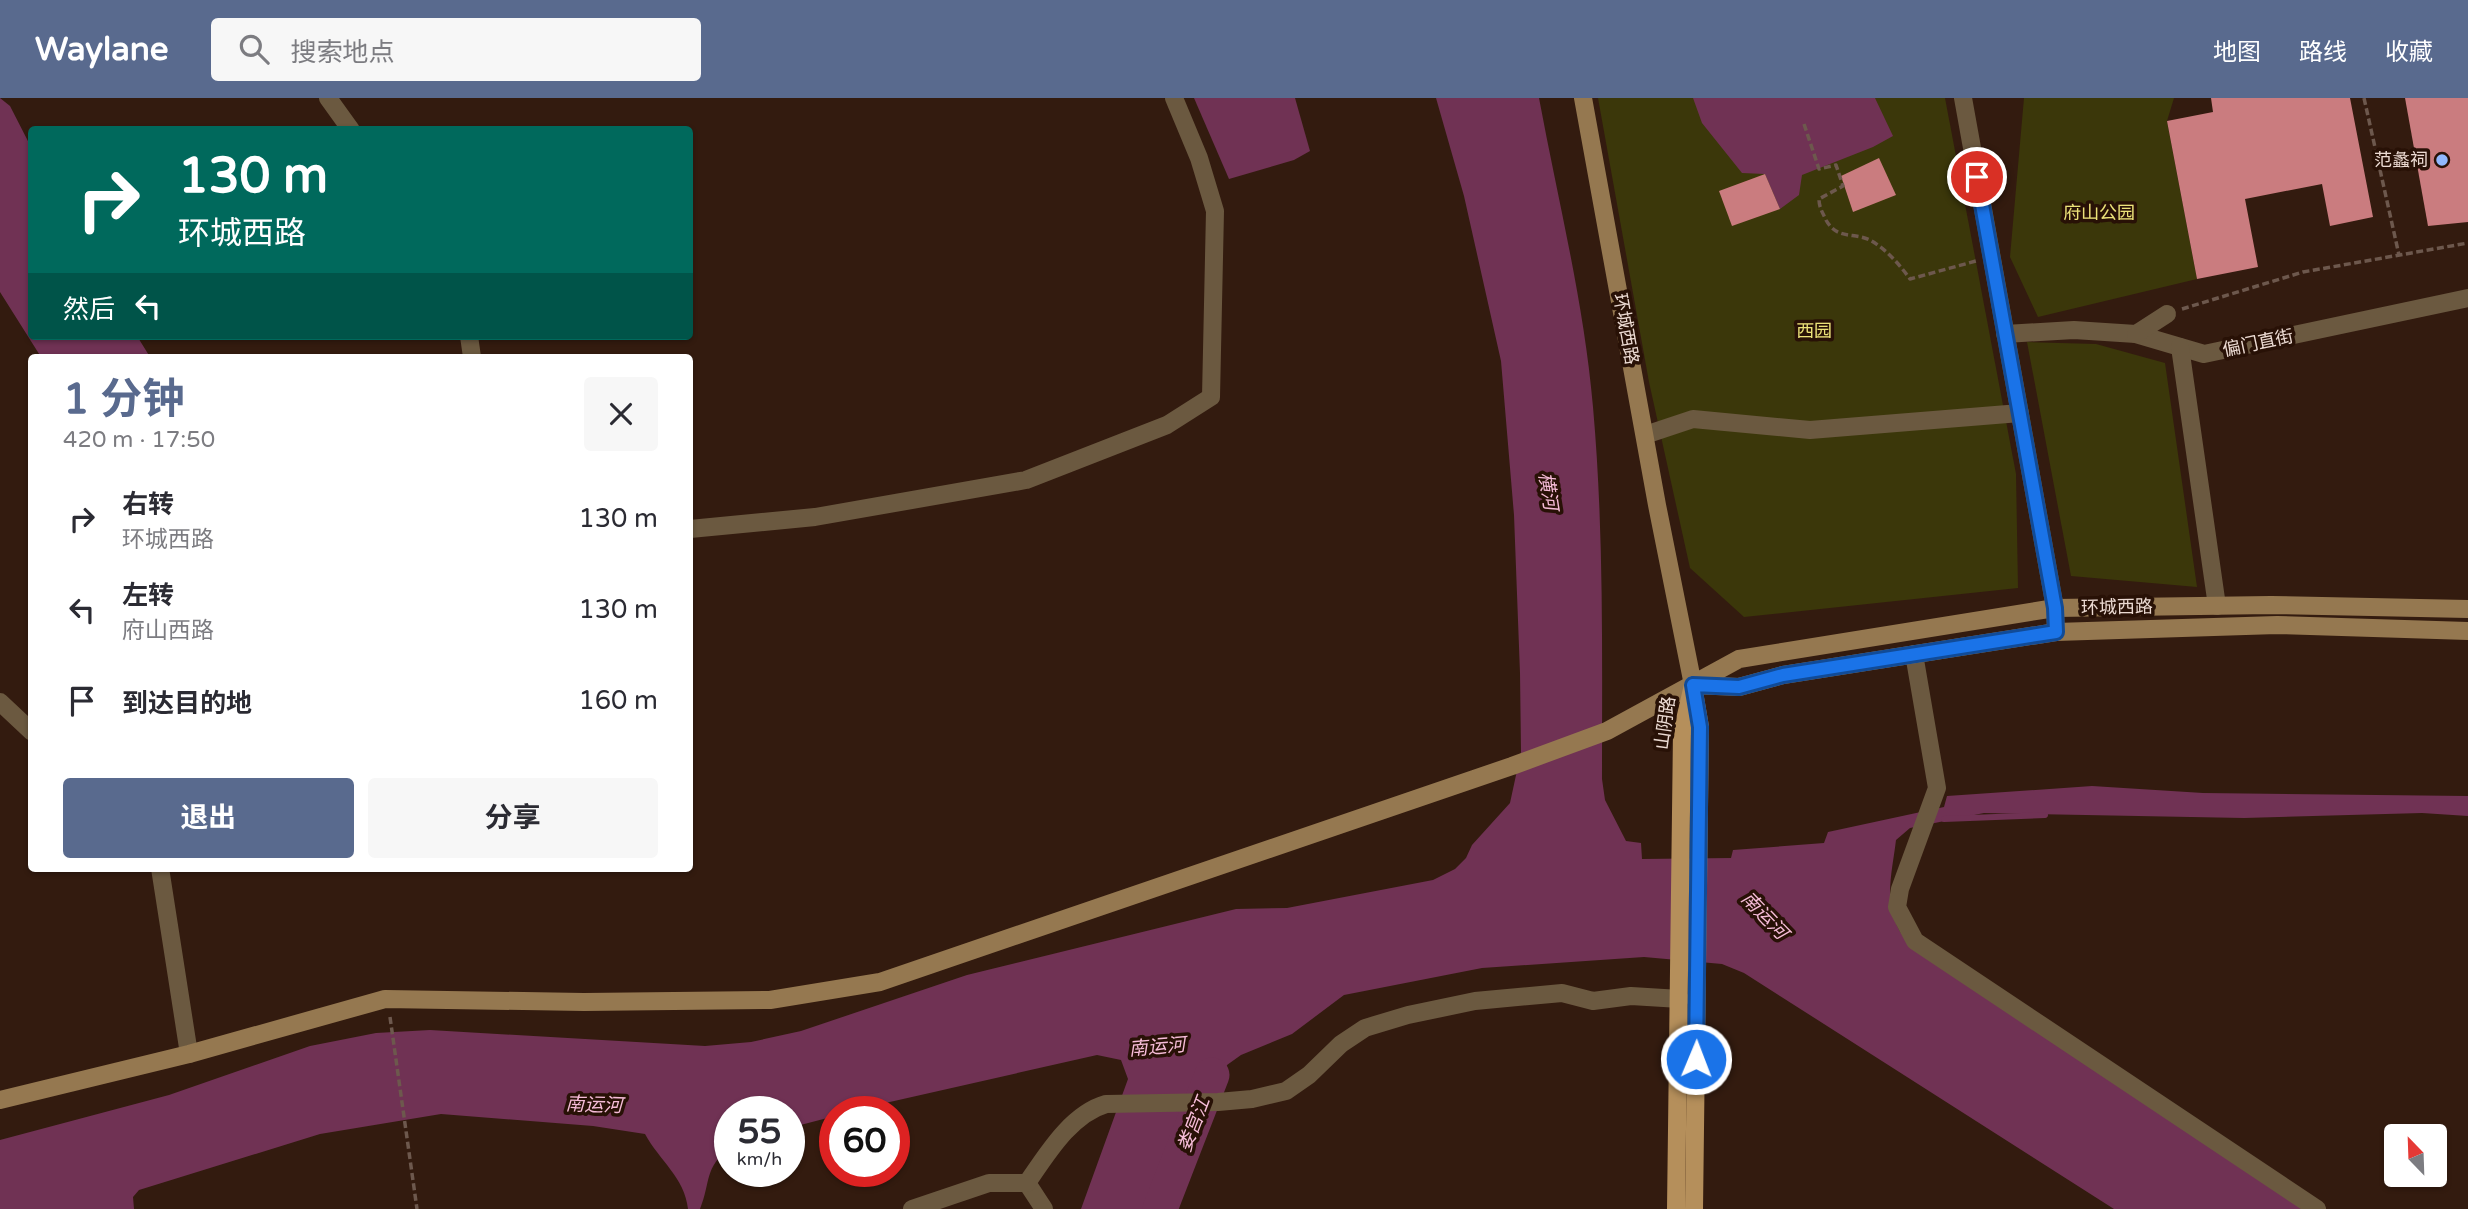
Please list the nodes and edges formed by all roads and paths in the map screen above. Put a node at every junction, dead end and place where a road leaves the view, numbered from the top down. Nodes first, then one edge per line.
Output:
1 (328, 98) edge
2 (1174, 98) edge
3 (1583, 98) edge
4 (1963, 98) edge
5 (2364, 98) edge
6 (1804, 124) dead end
7 (348, 126) edge
8 (2468, 243) edge
9 (2399, 255) junction
10 (1991, 256) junction
11 (2468, 299) edge
12 (2167, 314) joint
13 (2006, 334) junction
14 (2136, 334) junction
15 (2180, 347) junction
16 (2020, 413) junction
17 (1645, 435) junction
18 (693, 529) edge
19 (2217, 606) junction
20 (2055, 608) junction
21 (2468, 609) edge
22 (2468, 631) edge
23 (2056, 632) junction
24 (1914, 654) junction
25 (1693, 685) junction
26 (0, 702) edge
27 (28, 728) edge
28 (161, 872) edge
29 (1689, 963) junction
30 (1679, 999) junction
31 (392, 1026) dead end
32 (189, 1054) junction
33 (0, 1100) edge
34 (1027, 1183) junction
35 (417, 1209) edge
36 (912, 1209) edge
37 (1044, 1209) edge
38 (1676, 1209) edge
39 (1694, 1209) edge
40 (2317, 1209) edge

1 - 7 street
2 - 18 street
3 - 17 main road, 环城西路
4 - 10 street
5 - 9 path
6 - 10 path
8 - 9 path
9 - 12 path
10 - 13 street
11 - 15 street, 偏门直街
12 - 14 street
13 - 14 street, 偏门直街
13 - 16 street
14 - 15 street, 偏门直街
15 - 19 street
16 - 17 street
16 - 20 street
17 - 25 main road, 环城西路
19 - 20 main road, 环城西路
19 - 21 main road, 环城西路
20 - 23 street
20 - 25 main road, 环城西路
22 - 23 main road, 环城西路
23 - 24 main road, 环城西路
24 - 25 main road, 环城西路
24 - 40 street
25 - 29 main road, 山阴路
25 - 32 main road
26 - 27 street
28 - 32 street
29 - 30 main road, 山阴路
29 - 39 main road, 山阴路
30 - 34 street
30 - 38 main road, 山阴路
31 - 35 path
32 - 33 main road
34 - 36 street
34 - 37 street

